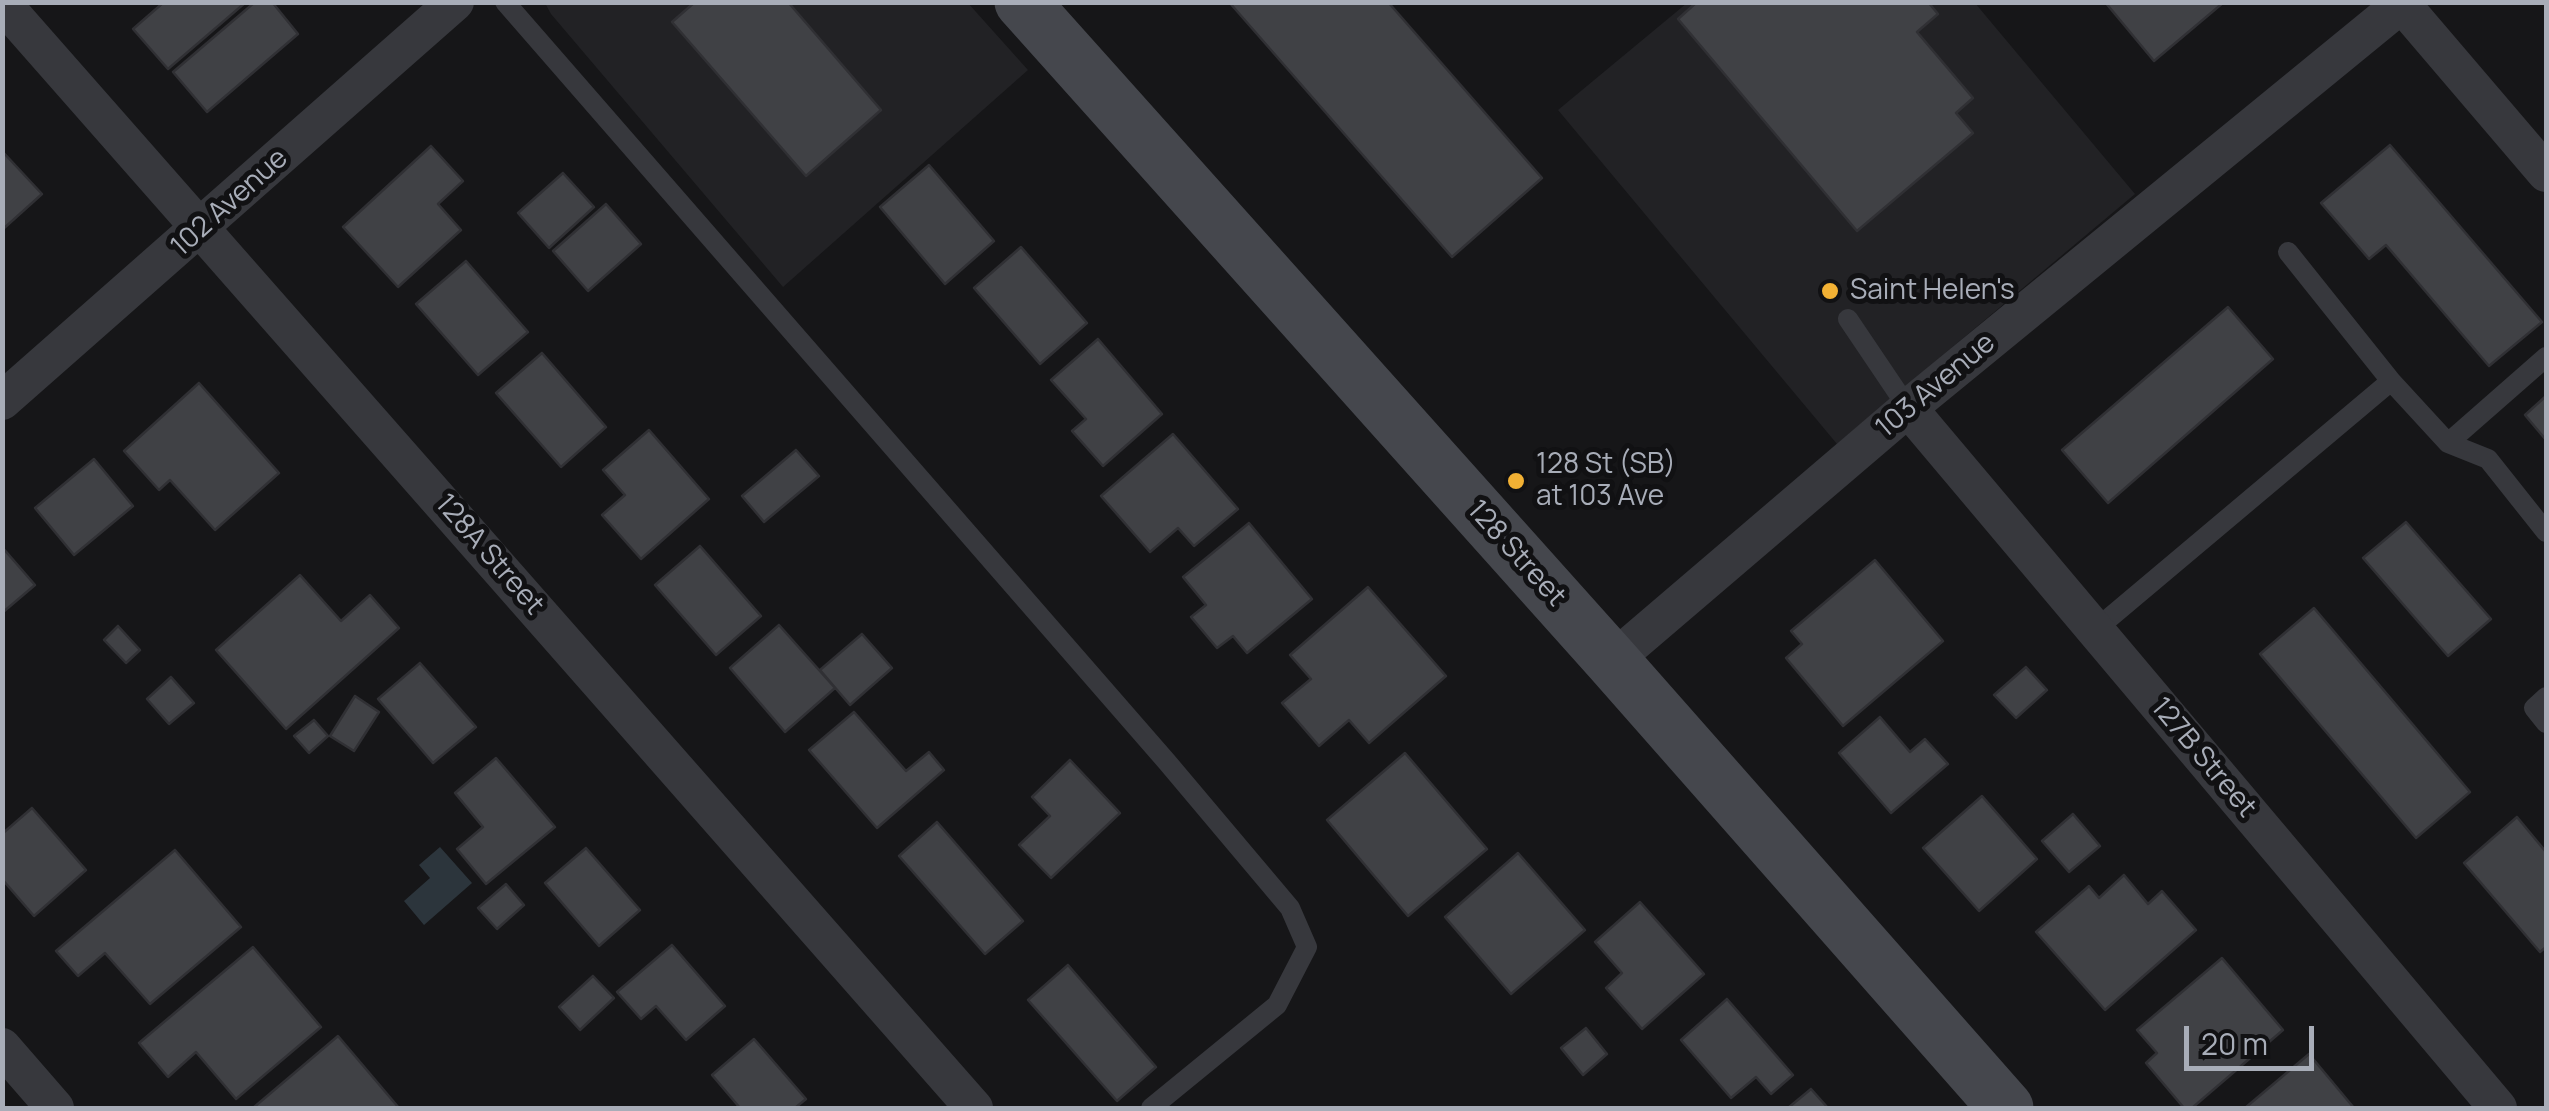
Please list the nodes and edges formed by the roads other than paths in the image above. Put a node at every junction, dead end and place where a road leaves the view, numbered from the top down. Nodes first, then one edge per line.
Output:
1 (456, 2) edge
2 (505, 2) edge
3 (1022, 2) edge
4 (2, 3) edge
5 (2402, 3) edge
6 (2546, 172) edge
7 (202, 228) junction
8 (2288, 252) dead end
9 (1848, 319) dead end
10 (2546, 358) edge
11 (2390, 381) junction
12 (2, 401) edge
13 (1908, 408) junction
14 (2448, 443) junction
15 (2546, 532) edge
16 (2095, 630) junction
17 (1612, 661) junction
18 (2546, 697) edge
19 (2546, 723) edge
20 (2, 1047) edge
21 (55, 1108) edge
22 (974, 1108) edge
23 (1151, 1108) edge
24 (2006, 1108) edge
25 (2498, 1108) edge

1 - 7 street, 102 Avenue
2 - 23 lane
3 - 17 main road, 128 Street
4 - 7 street, 128A Street
5 - 6 street
5 - 13 street, 103 Avenue
7 - 12 street, 102 Avenue
7 - 22 street, 128A Street
8 - 11 lane
9 - 13 lane
10 - 14 lane
11 - 14 lane
11 - 16 lane
13 - 16 street, 127B Street
13 - 17 street, 103 Avenue
14 - 15 lane
16 - 25 street, 127B Street
17 - 24 main road, 128 Street
18 - 19 lane
20 - 21 street

